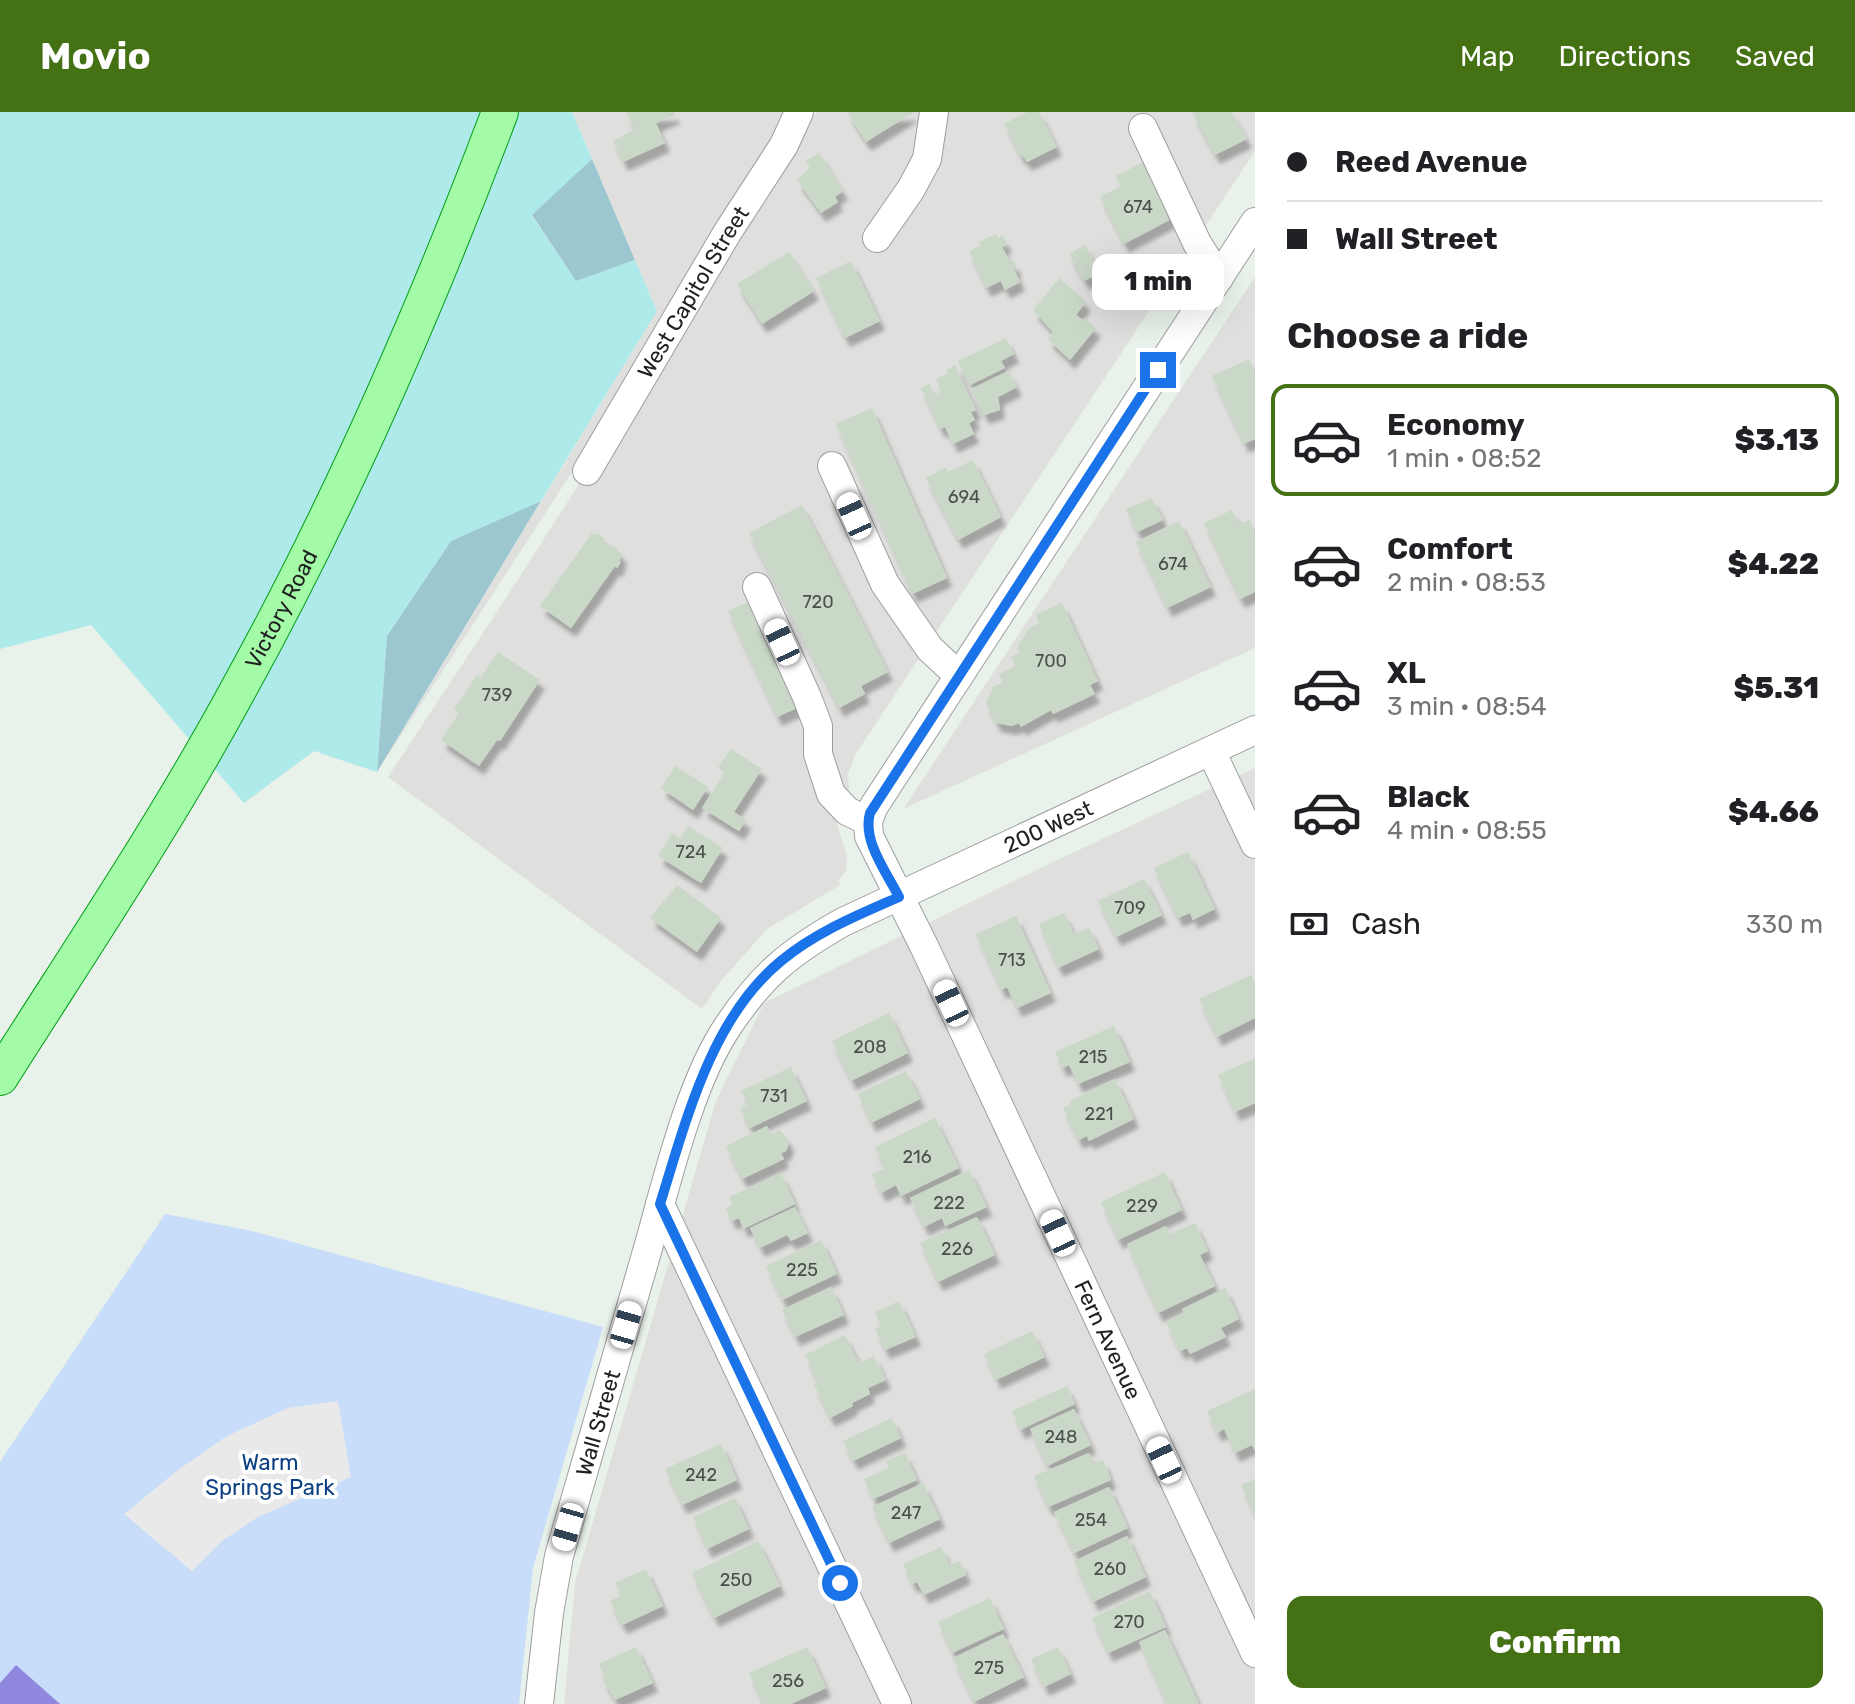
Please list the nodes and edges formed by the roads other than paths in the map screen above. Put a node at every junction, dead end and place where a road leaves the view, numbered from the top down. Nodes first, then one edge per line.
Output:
1 (500, 112) edge
2 (799, 112) edge
3 (934, 112) edge
4 (1143, 128) dead end
5 (1255, 222) edge
6 (877, 238) dead end
7 (1219, 278) junction
8 (832, 466) dead end
9 (587, 471) dead end
10 (757, 587) dead end
11 (958, 675) junction
12 (1255, 730) edge
13 (1211, 751) junction
14 (868, 821) junction
15 (1255, 844) edge
16 (899, 897) junction
17 (843, 922) joint
18 (0, 1077) edge
19 (660, 1204) junction
20 (1255, 1653) edge
21 (539, 1704) edge
22 (897, 1704) edge

1 - 18 main road, Victory Road
2 - 9 street, West Capitol Street
3 - 6 street
4 - 7 street
5 - 7 street
7 - 11 street
8 - 11 street
10 - 14 street
11 - 14 street
12 - 13 street, 200 West
13 - 15 street
13 - 16 street, 200 West
14 - 16 street
16 - 17 street, 200 West
16 - 20 street, Fern Avenue
17 - 19 street, Wall Street
19 - 21 street, Wall Street
19 - 22 street

